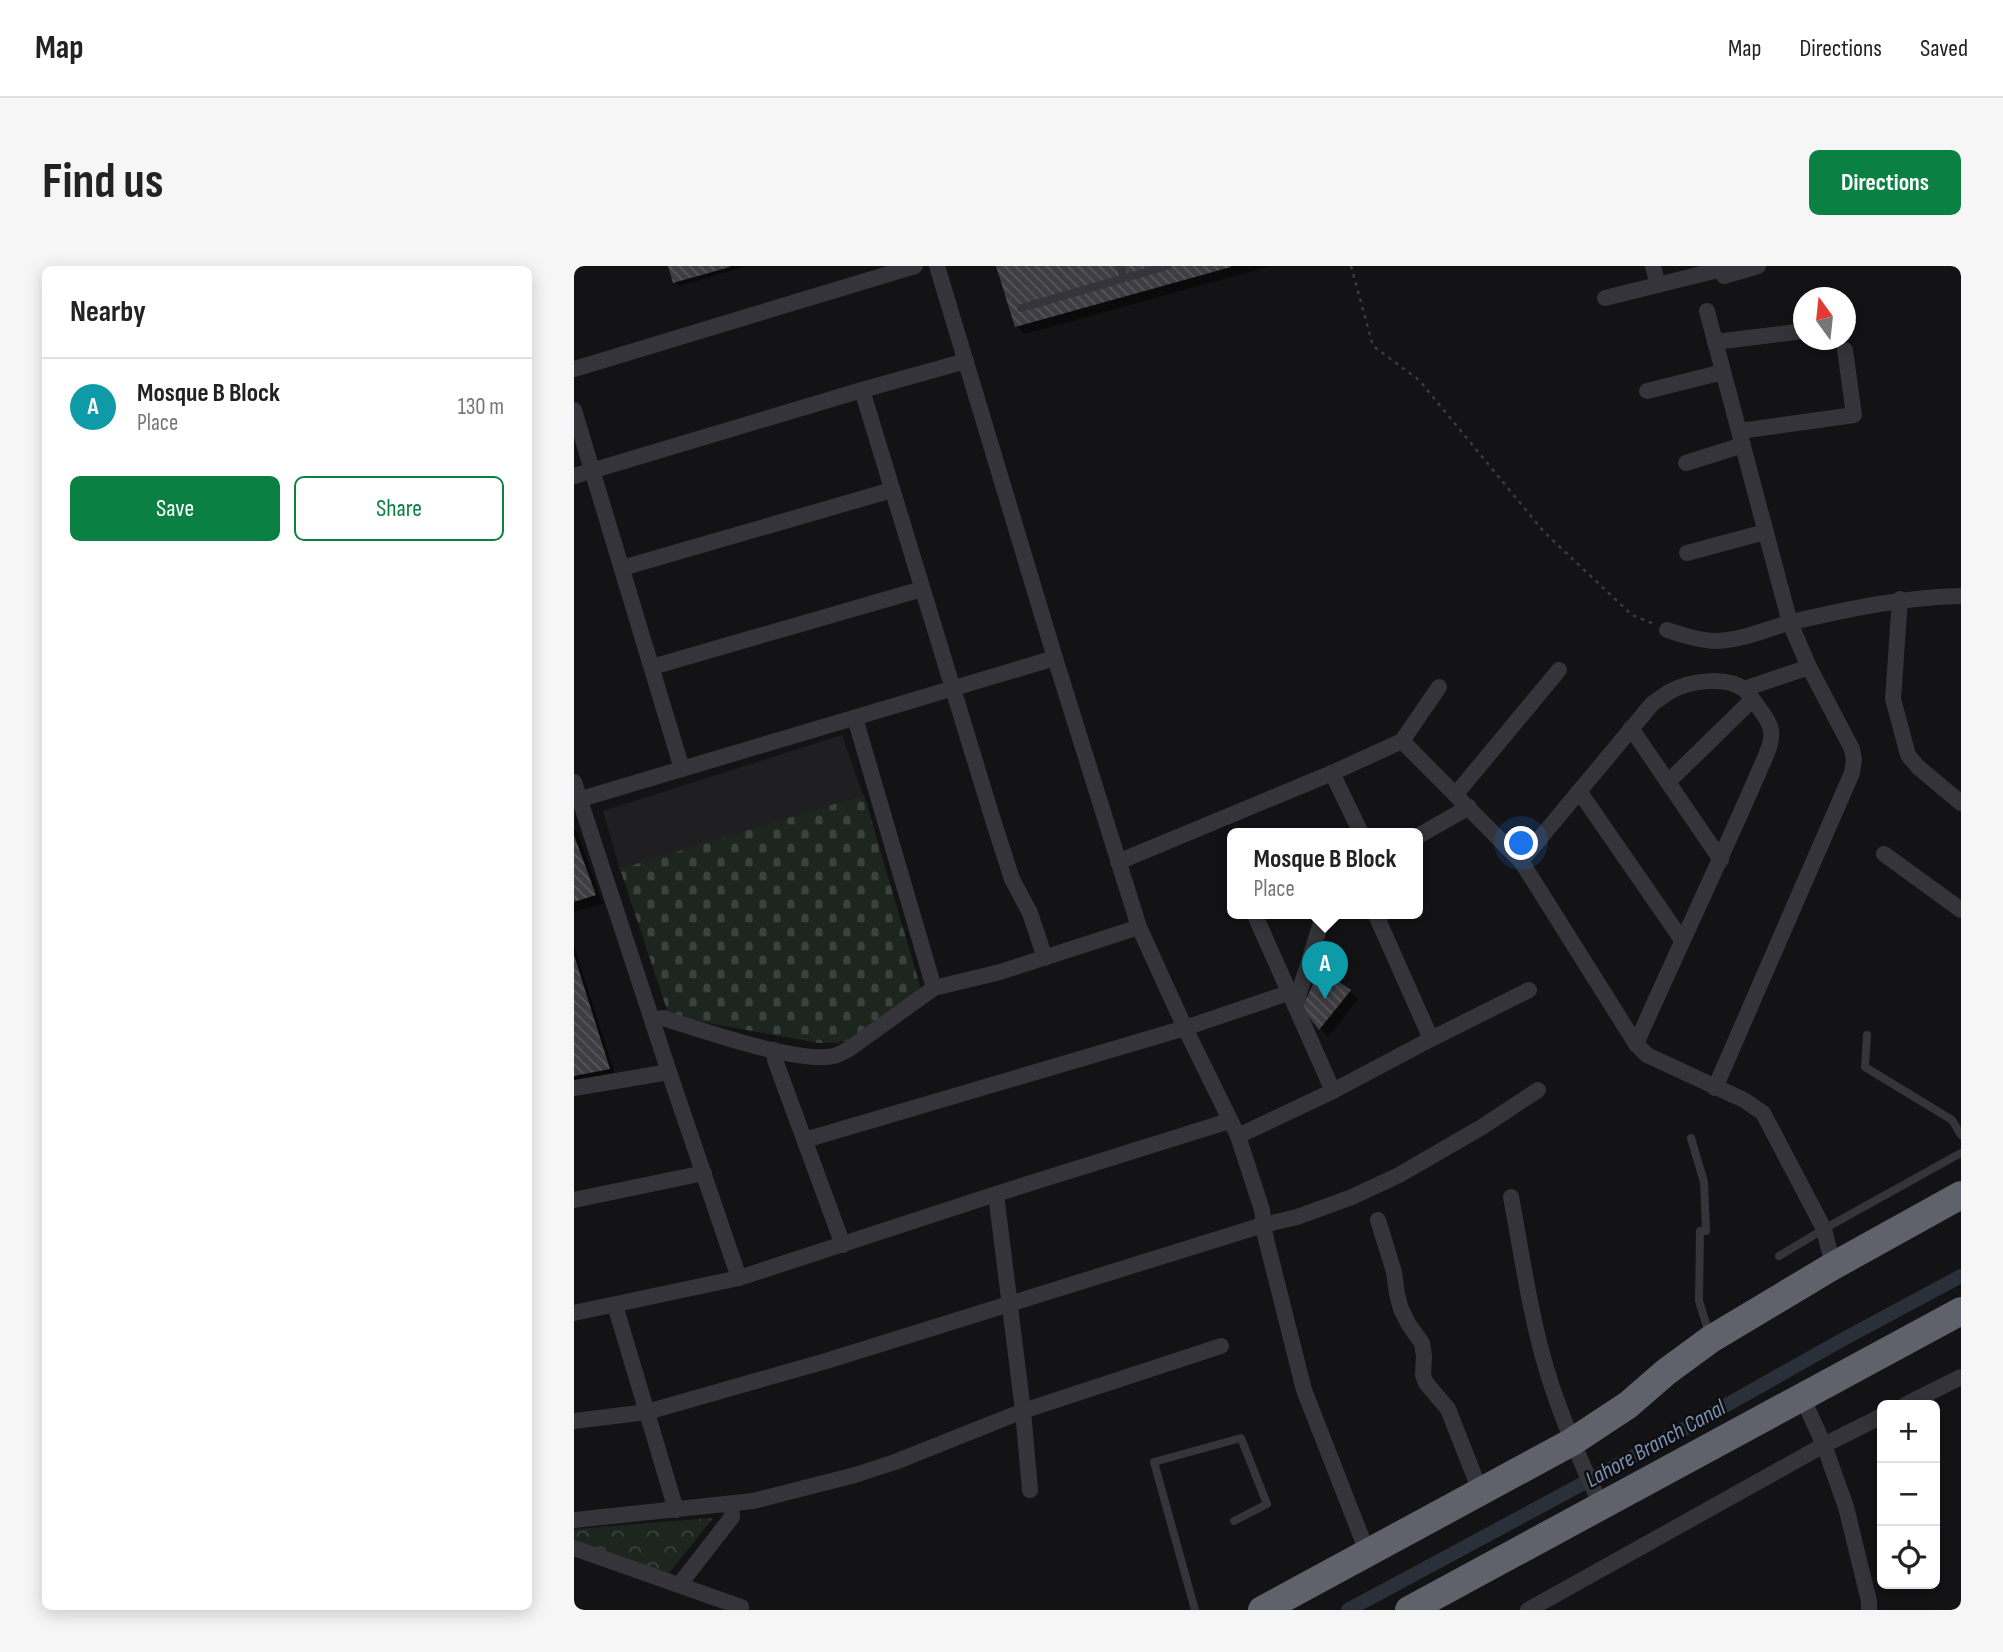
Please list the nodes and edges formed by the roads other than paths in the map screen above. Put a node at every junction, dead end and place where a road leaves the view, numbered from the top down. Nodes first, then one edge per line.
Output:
1 (915, 266) edge
2 (937, 266) edge
3 (1120, 266) edge
4 (1167, 266) edge
5 (1653, 266) edge
6 (1758, 266) edge
7 (1724, 275) edge
8 (1124, 278) junction
9 (1658, 285) junction
10 (1605, 298) dead end
11 (1021, 308) dead end
12 (1707, 310) dead end
13 (1793, 332) edge
14 (1715, 342) junction
15 (1845, 350) dead end
16 (966, 361) junction
17 (574, 369) edge
18 (1723, 372) junction
19 (862, 390) junction
20 (1647, 391) dead end
21 (574, 410) edge
22 (1741, 438) junction
23 (1686, 463) dead end
24 (591, 471) junction
25 (574, 476) edge
26 (892, 490) junction
27 (1765, 532) junction
28 (1687, 553) dead end
29 (622, 568) junction
30 (922, 589) junction
31 (1961, 596) edge
32 (1900, 599) junction
33 (1790, 623) junction
34 (1667, 630) road end
35 (1055, 658) junction
36 (652, 667) junction
37 (1809, 667) junction
38 (1559, 670) dead end
39 (1439, 687) dead end
40 (952, 688) junction
41 (1748, 694) junction
42 (855, 718) junction
43 (1631, 728) junction
44 (1402, 741) junction
45 (682, 769) junction
46 (1332, 773) junction
47 (574, 782) edge
48 (1668, 782) junction
49 (1579, 791) junction
50 (1456, 794) junction
51 (577, 800) edge
52 (1961, 803) edge
53 (1469, 807) junction
54 (1359, 828) edge
55 (1423, 833) edge
56 (1884, 854) dead end
57 (1721, 860) junction
58 (1521, 861) junction
59 (1118, 862) junction
60 (1961, 910) edge
61 (1257, 919) edge
62 (1322, 919) edge
63 (1378, 919) edge
64 (1139, 927) junction
65 (1682, 940) junction
66 (1045, 958) junction
67 (934, 988) junction
68 (1529, 990) dead end
69 (1292, 1000) junction
70 (653, 1021) junction
71 (1185, 1028) junction
72 (1867, 1035) dead end
73 (1431, 1039) junction
74 (1636, 1044) junction
75 (774, 1050) junction
76 (669, 1072) junction
77 (574, 1088) edge
78 (1715, 1088) junction
79 (1538, 1090) dead end
80 (1333, 1091) junction
81 (1229, 1121) junction
82 (1961, 1135) edge
83 (1238, 1136) junction
84 (1691, 1138) dead end
85 (805, 1140) junction
86 (1961, 1153) edge
87 (704, 1173) junction
88 (996, 1194) junction
89 (1961, 1195) edge
90 (1511, 1197) dead end
91 (574, 1200) edge
92 (1378, 1220) dead end
93 (1263, 1225) junction
94 (1824, 1229) junction
95 (843, 1245) junction
96 (1779, 1256) dead end
97 (1833, 1266) junction
98 (739, 1279) junction
99 (1009, 1305) junction
100 (615, 1306) junction
101 (1961, 1311) edge
102 (574, 1313) edge
103 (1711, 1339) junction
104 (1220, 1346) dead end
105 (1961, 1377) edge
106 (1802, 1397) junction
107 (1915, 1400) edge
108 (1023, 1411) junction
109 (647, 1412) junction
110 (1877, 1419) edge
111 (574, 1421) edge
112 (1825, 1445) junction
113 (1576, 1451) junction
114 (1030, 1490) dead end
115 (1481, 1493) junction
116 (1598, 1498) junction
117 (731, 1504) junction
118 (676, 1510) junction
119 (574, 1520) edge
120 (1234, 1521) dead end
121 (574, 1548) edge
122 (1368, 1554) junction
123 (679, 1585) junction
124 (1556, 1603) edge
125 (741, 1607) dead end
126 (1533, 1609) edge
127 (1195, 1610) edge
128 (1262, 1610) edge
129 (1409, 1610) edge
130 (1869, 1610) edge

1 - 17 street
2 - 16 street
3 - 8 lane
4 - 8 lane
5 - 9 street
6 - 7 street
7 - 9 street
8 - 11 lane
9 - 10 street
12 - 14 street
13 - 14 street
14 - 18 street
15 - 22 street
16 - 19 street
16 - 35 street
18 - 20 street
18 - 22 street
19 - 24 street
19 - 26 street
21 - 24 street
22 - 23 street
22 - 27 street
24 - 25 street
24 - 29 street
26 - 29 street
26 - 30 street
27 - 28 street
27 - 33 street
29 - 36 street
30 - 36 street
30 - 40 street
31 - 32 street
32 - 33 street
32 - 52 street
33 - 34 street
33 - 37 street
35 - 40 street
35 - 59 street
36 - 45 street
37 - 41 street
37 - 78 street
38 - 50 street
39 - 44 street
40 - 42 street
40 - 66 street
41 - 43 street
41 - 48 street
41 - 57 street
42 - 45 street
42 - 67 street
43 - 48 street
43 - 49 street
44 - 46 street
44 - 50 street
45 - 51 street
46 - 54 street
46 - 59 street
47 - 51 street
48 - 57 street
49 - 58 street
49 - 65 street
50 - 53 street
51 - 70 street
53 - 55 street
53 - 58 street
56 - 60 street
57 - 65 street
58 - 74 street
59 - 64 street
61 - 69 street
62 - 69 street
63 - 73 street
64 - 66 street
64 - 71 street
65 - 74 street
66 - 67 street
67 - 75 street
68 - 73 street
69 - 71 street
69 - 80 street
70 - 75 street
70 - 76 street
71 - 81 street
71 - 85 street
72 - 82 lane
73 - 80 street
74 - 78 street
75 - 85 street
76 - 77 street
76 - 87 street
78 - 94 street
79 - 93 street
80 - 83 street
81 - 83 street
81 - 88 street
83 - 93 street
84 - 103 lane
85 - 95 street
86 - 94 lane
87 - 91 street
87 - 98 street
88 - 95 street
88 - 99 street
89 - 97 highway
90 - 113 street
92 - 115 street
93 - 99 street
93 - 122 street
94 - 96 lane
94 - 97 street
95 - 98 street
97 - 103 highway
98 - 100 street
99 - 108 street
99 - 109 street
100 - 102 street
100 - 109 street
101 - 106 highway
103 - 113 highway
104 - 108 street
105 - 107 street
106 - 112 street
106 - 116 highway
108 - 114 street
108 - 117 street
109 - 111 street
109 - 118 street
110 - 112 street
112 - 124 street
112 - 130 street
113 - 115 highway
113 - 116 street
115 - 122 highway
116 - 129 highway
117 - 118 street
117 - 123 street
118 - 119 street
120 - 127 lane
121 - 123 street
122 - 128 highway
123 - 125 street
124 - 126 street

